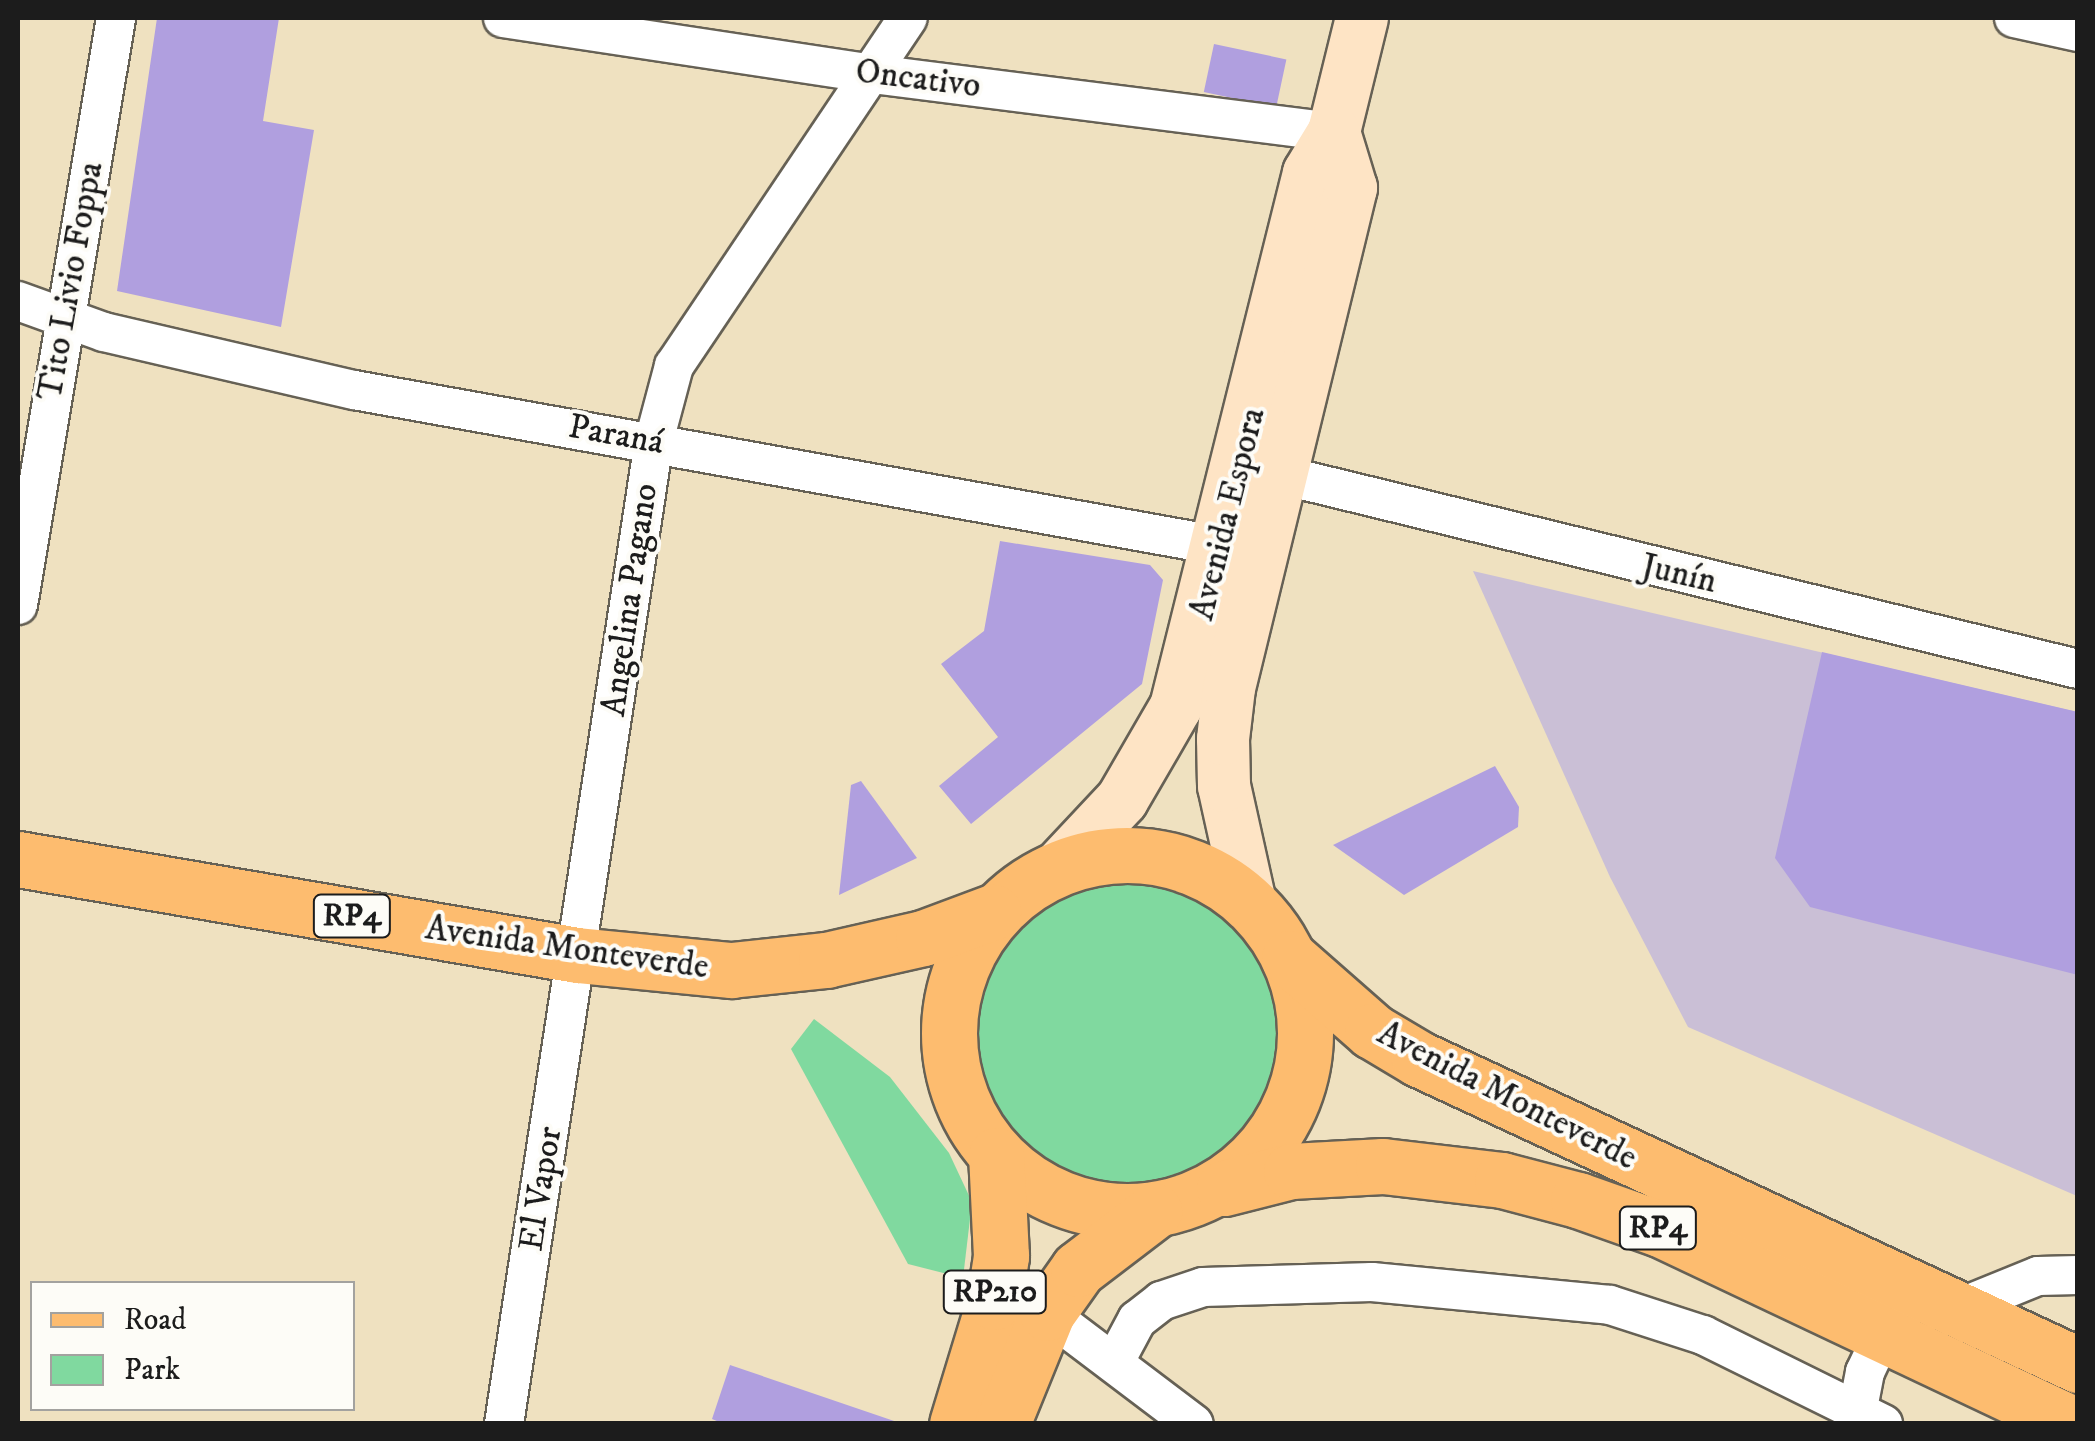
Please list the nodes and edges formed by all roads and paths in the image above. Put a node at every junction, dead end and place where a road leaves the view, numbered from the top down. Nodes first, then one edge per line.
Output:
1 (116, 18) edge
2 (503, 18) edge
3 (908, 18) edge
4 (1362, 18) edge
5 (2014, 18) edge
6 (2078, 32) edge
7 (873, 74) junction
8 (1334, 132) junction
9 (18, 301) edge
10 (64, 317) junction
11 (654, 441) junction
12 (1282, 474) junction
13 (1220, 546) junction
14 (18, 604) edge
15 (2078, 669) edge
16 (18, 859) edge
17 (1060, 866) junction
18 (1250, 903) junction
19 (994, 912) junction
20 (578, 954) junction
21 (1289, 958) junction
22 (996, 1156) junction
23 (1212, 1192) junction
24 (1154, 1210) junction
25 (2078, 1276) edge
26 (1960, 1308) junction
27 (1047, 1313) junction
28 (1884, 1334) junction
29 (1114, 1363) junction
30 (2078, 1365) edge
31 (1866, 1420) edge
32 (504, 1424) edge
33 (957, 1424) edge
34 (1002, 1424) edge
35 (1194, 1424) edge
36 (2072, 1424) edge

1 - 10 street, Tito Livio Foppa
2 - 7 street, Oncativo
3 - 7 street, Angelina Pagano
4 - 8 main road, Avenida Espora
5 - 6 street
7 - 8 street, Oncativo
7 - 11 street, Angelina Pagano
8 - 12 main road, Avenida Espora
8 - 13 main road, Avenida Espora
9 - 10 street, Paraná
10 - 11 street, Paraná
10 - 14 street, Tito Livio Foppa
11 - 13 street, Paraná
11 - 20 street, Angelina Pagano
12 - 15 street, Junín
12 - 18 main road, Avenida Espora
13 - 17 main road, Avenida Espora
16 - 20 main road, Avenida Monteverde / RP4
17 - 18 main road, RP4
17 - 19 main road, RP4
18 - 21 main road, RP4
19 - 20 main road, Avenida Monteverde / RP4
19 - 22 main road, RP4
20 - 32 street, El Vapor
21 - 23 main road, RP4
21 - 26 main road, Avenida Monteverde / RP4
22 - 24 main road, RP4
22 - 33 main road, RP210
23 - 24 main road, RP4
23 - 28 main road, Avenida Monteverde / RP4
24 - 27 main road, RP4
25 - 26 street
26 - 30 main road, Avenida Monteverde / RP4
27 - 29 street
27 - 34 main road, RP4
28 - 31 street
28 - 36 main road, Avenida Monteverde / RP4
29 - 31 street
29 - 35 street

